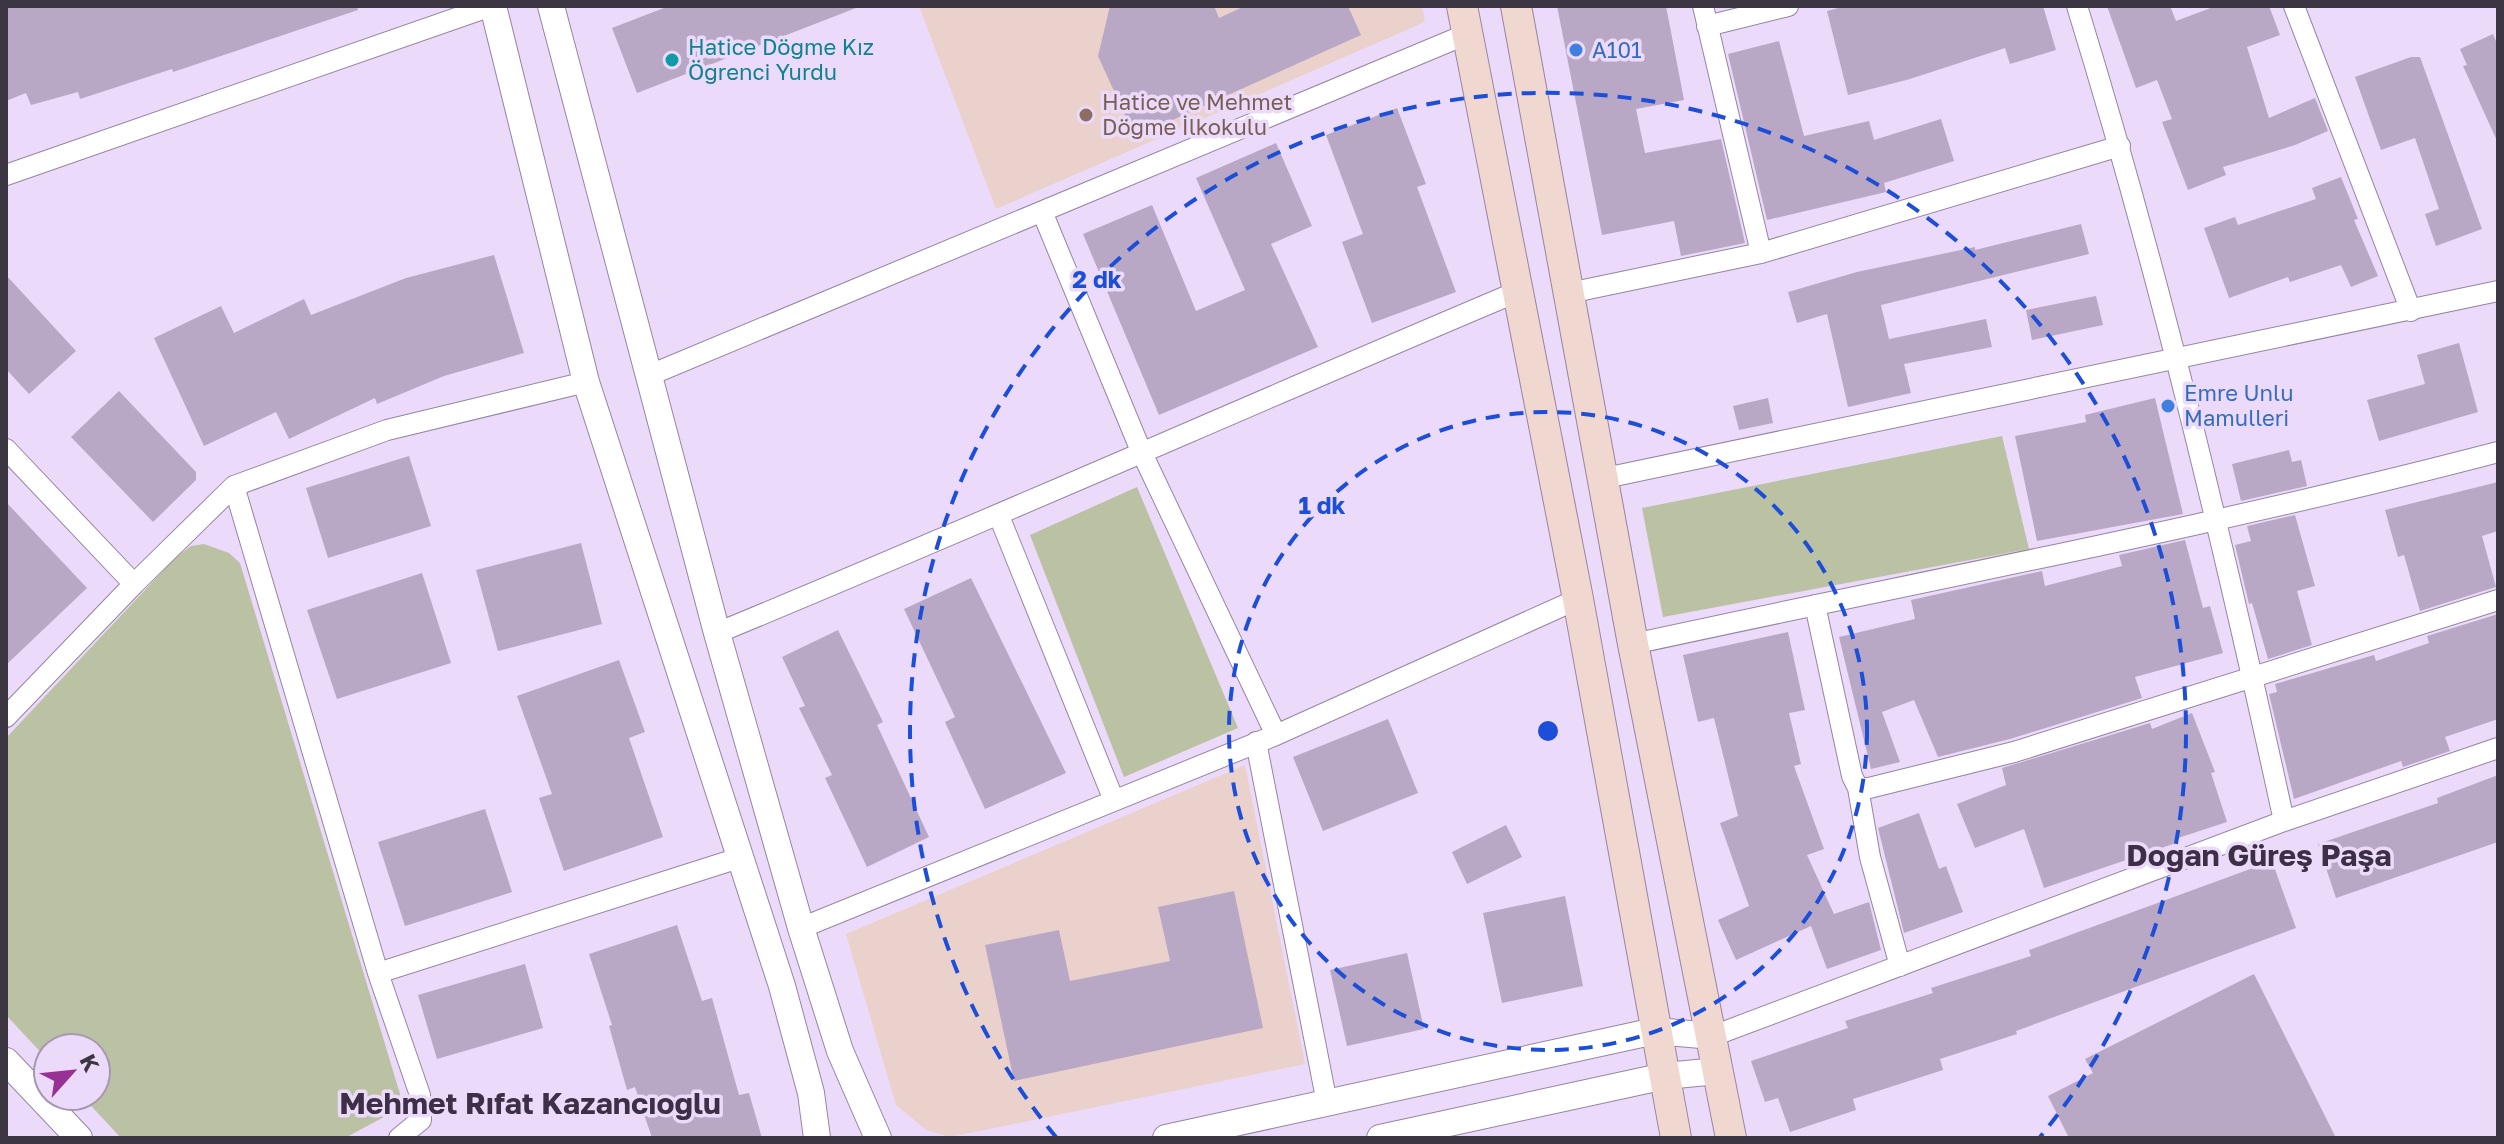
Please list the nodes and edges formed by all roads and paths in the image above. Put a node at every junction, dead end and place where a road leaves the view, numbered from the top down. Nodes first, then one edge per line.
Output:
1 (492, 6) edge
2 (551, 6) edge
3 (1516, 6) edge
4 (1788, 6) edge
5 (2077, 6) edge
6 (2294, 6) edge
7 (1705, 16) edge
8 (1465, 20) edge
9 (2120, 146) junction
10 (6, 174) edge
11 (1043, 214) junction
12 (1761, 253) junction
13 (1519, 291) junction
14 (2498, 291) edge
15 (1569, 293) junction
16 (2411, 311) junction
17 (2179, 361) junction
18 (650, 375) junction
19 (586, 382) junction
20 (6, 449) edge
21 (1141, 451) junction
22 (2498, 452) edge
23 (1605, 478) junction
24 (234, 486) junction
25 (999, 516) junction
26 (2219, 522) junction
27 (134, 584) junction
28 (1578, 599) junction
29 (2498, 600) edge
30 (1815, 605) junction
31 (717, 633) junction
32 (1633, 644) junction
33 (2253, 679) junction
34 (6, 717) edge
35 (1266, 739) junction
36 (2498, 748) edge
37 (1858, 788) junction
38 (1113, 798) junction
39 (2284, 821) junction
40 (742, 857) junction
41 (801, 928) junction
42 (1900, 966) junction
43 (378, 973) junction
44 (1655, 1031) junction
45 (1713, 1036) junction
46 (6, 1061) edge
47 (1718, 1071) junction
48 (1665, 1076) junction
49 (1327, 1103) junction
50 (79, 1138) edge
51 (399, 1138) edge
52 (817, 1138) edge
53 (878, 1138) edge
54 (1166, 1138) edge
55 (1380, 1138) edge
56 (1676, 1138) edge
57 (1731, 1138) edge

1 - 10 street
1 - 19 street
2 - 18 street
3 - 15 main road
4 - 7 street
5 - 9 street
6 - 16 street
7 - 12 street
8 - 11 street
8 - 13 main road
9 - 12 street
9 - 17 street
11 - 18 street
11 - 21 street
12 - 15 street
13 - 21 street
13 - 28 main road
14 - 16 street
15 - 23 main road
16 - 17 street
17 - 23 street
17 - 26 street
18 - 31 street
19 - 24 street
19 - 40 street
20 - 27 street
21 - 25 street
21 - 35 street
22 - 26 street
23 - 32 main road
24 - 27 street
24 - 43 street
25 - 31 street
25 - 38 street
26 - 30 street
26 - 33 street
27 - 34 street
28 - 35 street
28 - 44 main road
29 - 33 street
30 - 32 street
30 - 37 street
31 - 41 street
32 - 45 main road
33 - 37 street
33 - 39 street
35 - 38 street
35 - 49 street
36 - 39 street
37 - 42 street
38 - 41 street
39 - 42 street
40 - 43 street
40 - 52 street
41 - 53 street
42 - 45 street
43 - 51 street
44 - 45 street
44 - 48 main road
44 - 49 street
45 - 47 main road
46 - 50 street
47 - 48 street
47 - 57 main road
48 - 55 street
48 - 56 main road
49 - 54 street

